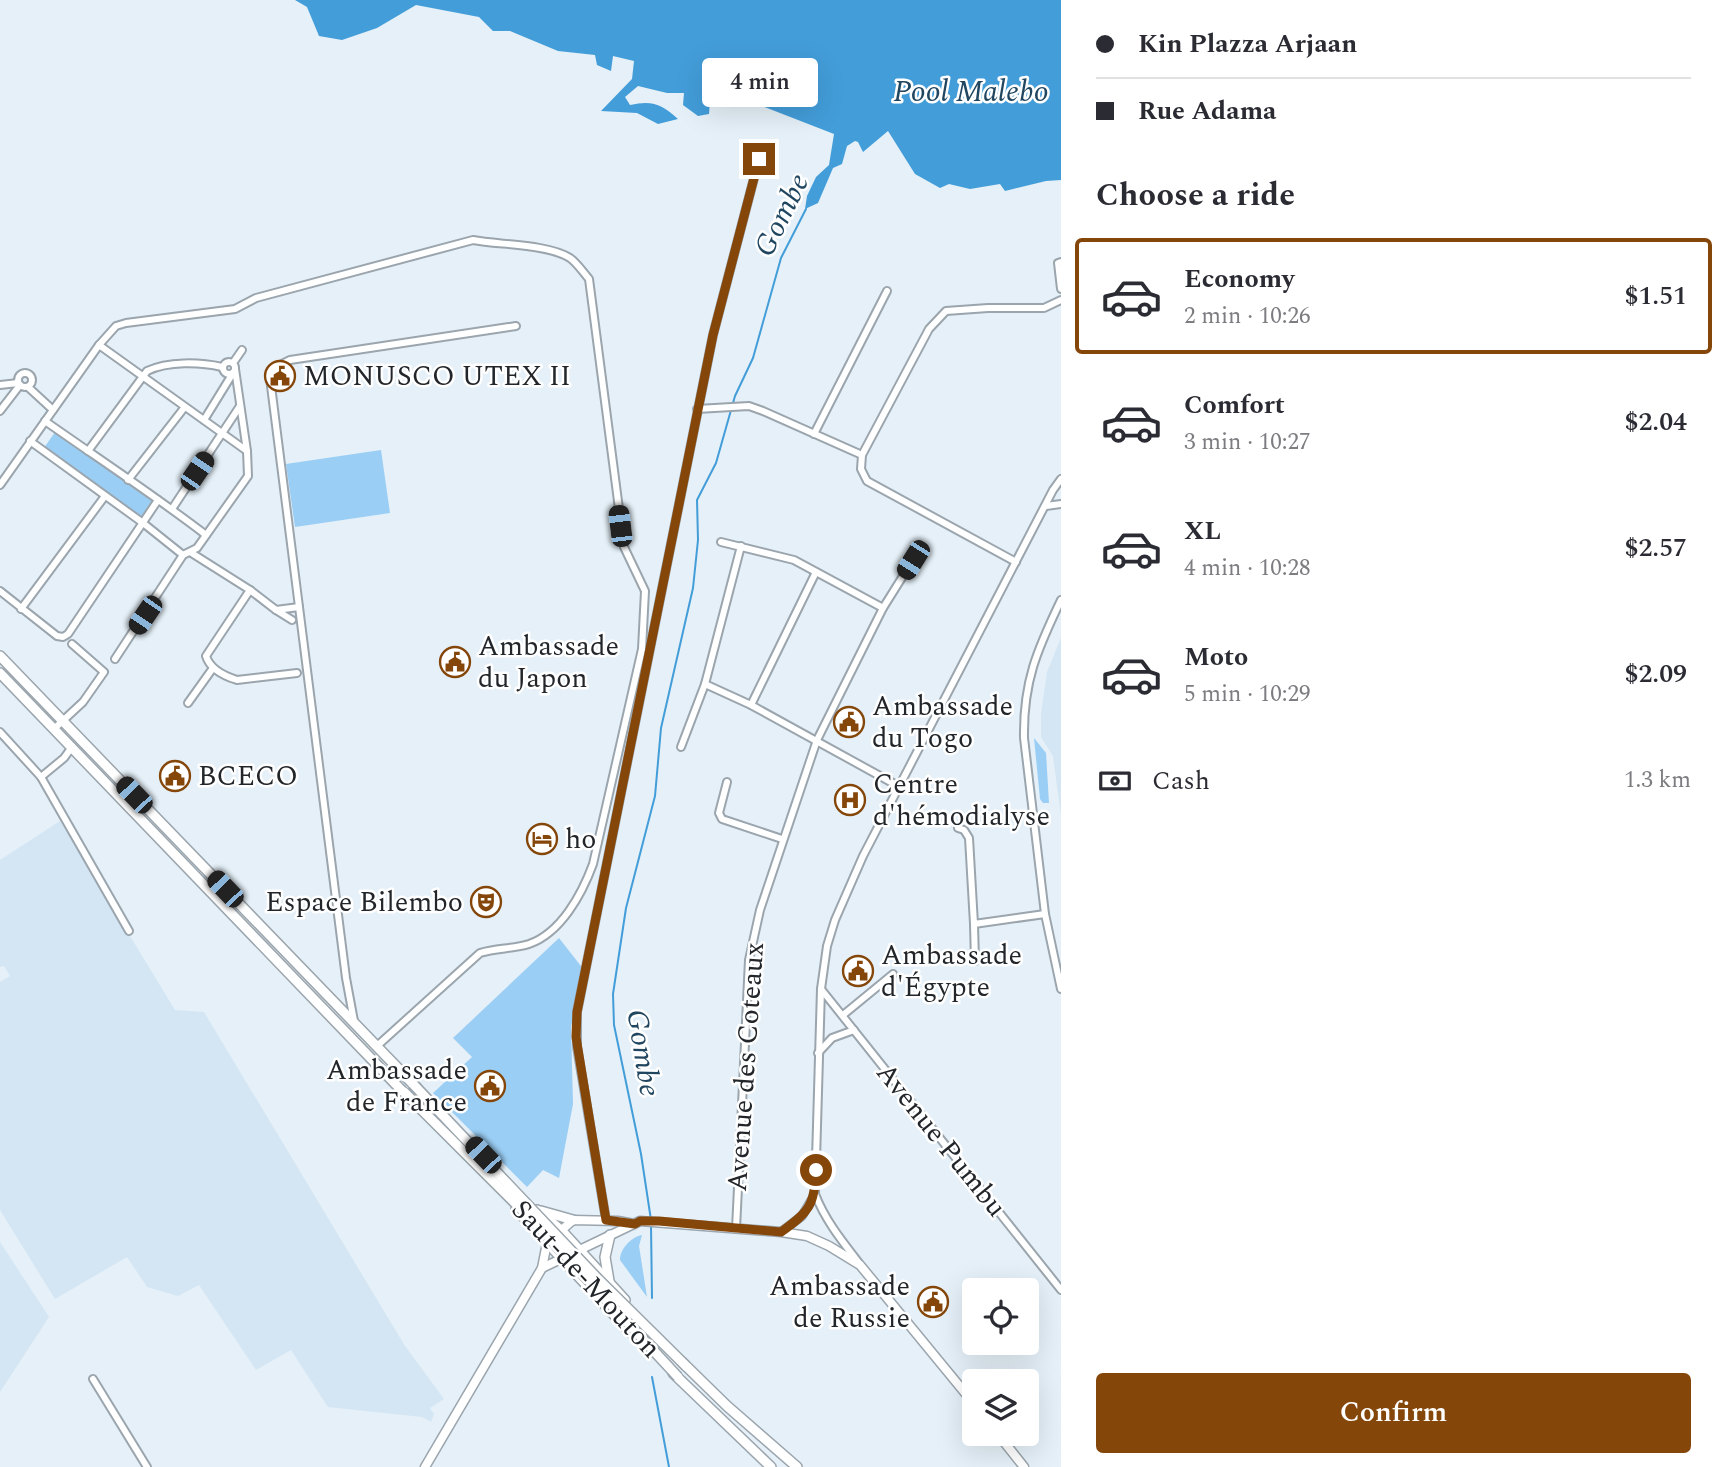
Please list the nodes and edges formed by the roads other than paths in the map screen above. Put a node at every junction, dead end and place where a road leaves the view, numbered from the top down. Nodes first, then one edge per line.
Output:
1 (759, 159) dead end
2 (1059, 262) edge
3 (1061, 289) edge
4 (887, 291) dead end
5 (1061, 300) edge
6 (516, 326) dead end
7 (99, 345) junction
8 (242, 350) dead end
9 (222, 367) junction
10 (234, 368) junction
11 (142, 378) junction
12 (0, 385) edge
13 (22, 385) junction
14 (240, 405) junction
15 (184, 408) junction
16 (697, 409) junction
17 (53, 410) junction
18 (0, 411) edge
19 (204, 420) junction
20 (45, 421) junction
21 (222, 433) junction
22 (814, 434) junction
23 (30, 441) junction
24 (88, 451) junction
25 (247, 451) junction
26 (862, 455) junction
27 (1061, 479) edge
28 (128, 480) junction
29 (0, 485) edge
30 (105, 496) junction
31 (158, 500) junction
32 (1061, 504) edge
33 (1046, 506) junction
34 (172, 509) junction
35 (143, 523) junction
36 (206, 535) junction
37 (721, 542) dead end
38 (741, 547) junction
39 (187, 554) junction
40 (913, 560) dead end
41 (1016, 562) junction
42 (816, 572) junction
43 (250, 590) junction
44 (0, 591) edge
45 (1061, 600) edge
46 (299, 607) junction
47 (883, 608) junction
48 (21, 609) junction
49 (276, 610) junction
50 (292, 620) dead end
51 (72, 644) dead end
52 (0, 656) edge
53 (115, 659) dead end
54 (213, 668) junction
55 (0, 673) edge
56 (297, 673) dead end
57 (705, 684) junction
58 (188, 704) dead end
59 (751, 705) junction
60 (63, 720) junction
61 (55, 728) junction
62 (0, 732) edge
63 (817, 740) junction
64 (72, 747) junction
65 (681, 747) dead end
66 (41, 776) junction
67 (727, 782) dead end
68 (900, 787) junction
69 (134, 795) junction
70 (126, 803) junction
71 (958, 828) dead end
72 (782, 839) junction
73 (1045, 914) junction
74 (974, 924) junction
75 (129, 931) dead end
76 (975, 961) dead end
77 (893, 974) dead end
78 (821, 989) junction
79 (1061, 989) edge
80 (843, 1015) junction
81 (354, 1021) junction
82 (344, 1030) junction
83 (854, 1030) junction
84 (377, 1046) junction
85 (818, 1053) junction
86 (413, 1084) junction
87 (404, 1092) junction
88 (815, 1194) junction
89 (536, 1209) junction
90 (546, 1218) junction
91 (573, 1220) junction
92 (606, 1220) junction
93 (637, 1223) junction
94 (736, 1229) junction
95 (535, 1230) junction
96 (562, 1231) junction
97 (781, 1232) junction
98 (610, 1235) junction
99 (547, 1243) junction
100 (578, 1249) junction
101 (562, 1260) junction
102 (590, 1262) junction
103 (860, 1265) junction
104 (542, 1268) junction
105 (576, 1276) junction
106 (609, 1283) junction
107 (1061, 1290) edge
108 (686, 1366) junction
109 (678, 1377) junction
110 (93, 1379) dead end
111 (962, 1389) edge
112 (1007, 1446) edge
113 (766, 1466) edge
114 (147, 1467) edge
115 (425, 1467) edge
116 (797, 1467) edge
117 (1024, 1467) edge

1 - 16 street
2 - 3 street
4 - 22 street
5 - 26 street
6 - 46 street
7 - 11 street
7 - 17 street
7 - 84 street
8 - 10 street
9 - 10 street
9 - 10 street
9 - 11 street
10 - 14 street
10 - 19 street
11 - 15 street
11 - 24 street
12 - 13 street
13 - 17 street
13 - 18 street
14 - 21 street
14 - 25 street
15 - 19 street
15 - 28 street
16 - 22 street
16 - 92 street
17 - 20 street
19 - 21 street
20 - 23 street
20 - 24 street
21 - 25 street
21 - 34 street
22 - 26 street
23 - 29 street
23 - 30 street
24 - 28 street
25 - 36 street
26 - 41 street
27 - 33 street
28 - 31 street
30 - 35 street
30 - 48 street
31 - 34 street
31 - 35 street
32 - 33 street
33 - 41 street
34 - 36 street
35 - 39 street
35 - 48 street
36 - 39 street
37 - 38 street
38 - 42 street
38 - 57 street
39 - 43 street
39 - 53 street
40 - 47 street, Avenue des Coteaux
41 - 68 street
42 - 47 street
42 - 59 street
43 - 49 street
43 - 54 street
44 - 48 street
45 - 73 street
46 - 49 street
46 - 81 street
47 - 63 street, Avenue des Coteaux
49 - 50 street
51 - 60 street
52 - 60 main road
54 - 56 street
54 - 58 street
55 - 61 main road
57 - 59 street
57 - 65 street
59 - 63 street
60 - 61 street
60 - 69 main road
61 - 64 main road
62 - 66 street
63 - 68 street
63 - 72 street, Avenue des Coteaux
64 - 66 street
64 - 70 main road
66 - 75 street
67 - 72 street
68 - 78 street
69 - 70 main road
69 - 81 main road
70 - 82 main road
71 - 74 street
72 - 94 street, Avenue des Coteaux
73 - 74 street
73 - 79 street
74 - 76 street
77 - 80 street
78 - 80 street, Avenue Pumbu
78 - 85 street
80 - 83 street, Avenue Pumbu
81 - 82 main road
81 - 84 main road
82 - 87 main road
83 - 85 street
83 - 107 street, Avenue Pumbu
84 - 86 main road
85 - 88 street
86 - 89 main road
86 - 108 main road, Saut-de-Mouton, bridge
87 - 95 main road
87 - 109 main road, Saut-de-Mouton, bridge
88 - 97 street
88 - 103 street
89 - 90 main road
89 - 91 main road
90 - 95 main road
90 - 96 main road
91 - 92 main road
91 - 96 main road
92 - 93 main road
93 - 94 main road
93 - 98 main road
94 - 97 main road
95 - 99 main road
96 - 99 main road
96 - 100 main road
97 - 103 main road
98 - 100 main road
98 - 106 main road
99 - 101 main road
99 - 104 main road
100 - 101 main road
100 - 102 main road
101 - 104 main road
101 - 105 main road
102 - 105 main road
102 - 106 main road
103 - 111 main road
104 - 115 main road
105 - 109 main road
106 - 108 main road
108 - 116 main road
109 - 113 main road
110 - 114 street
112 - 117 main road

